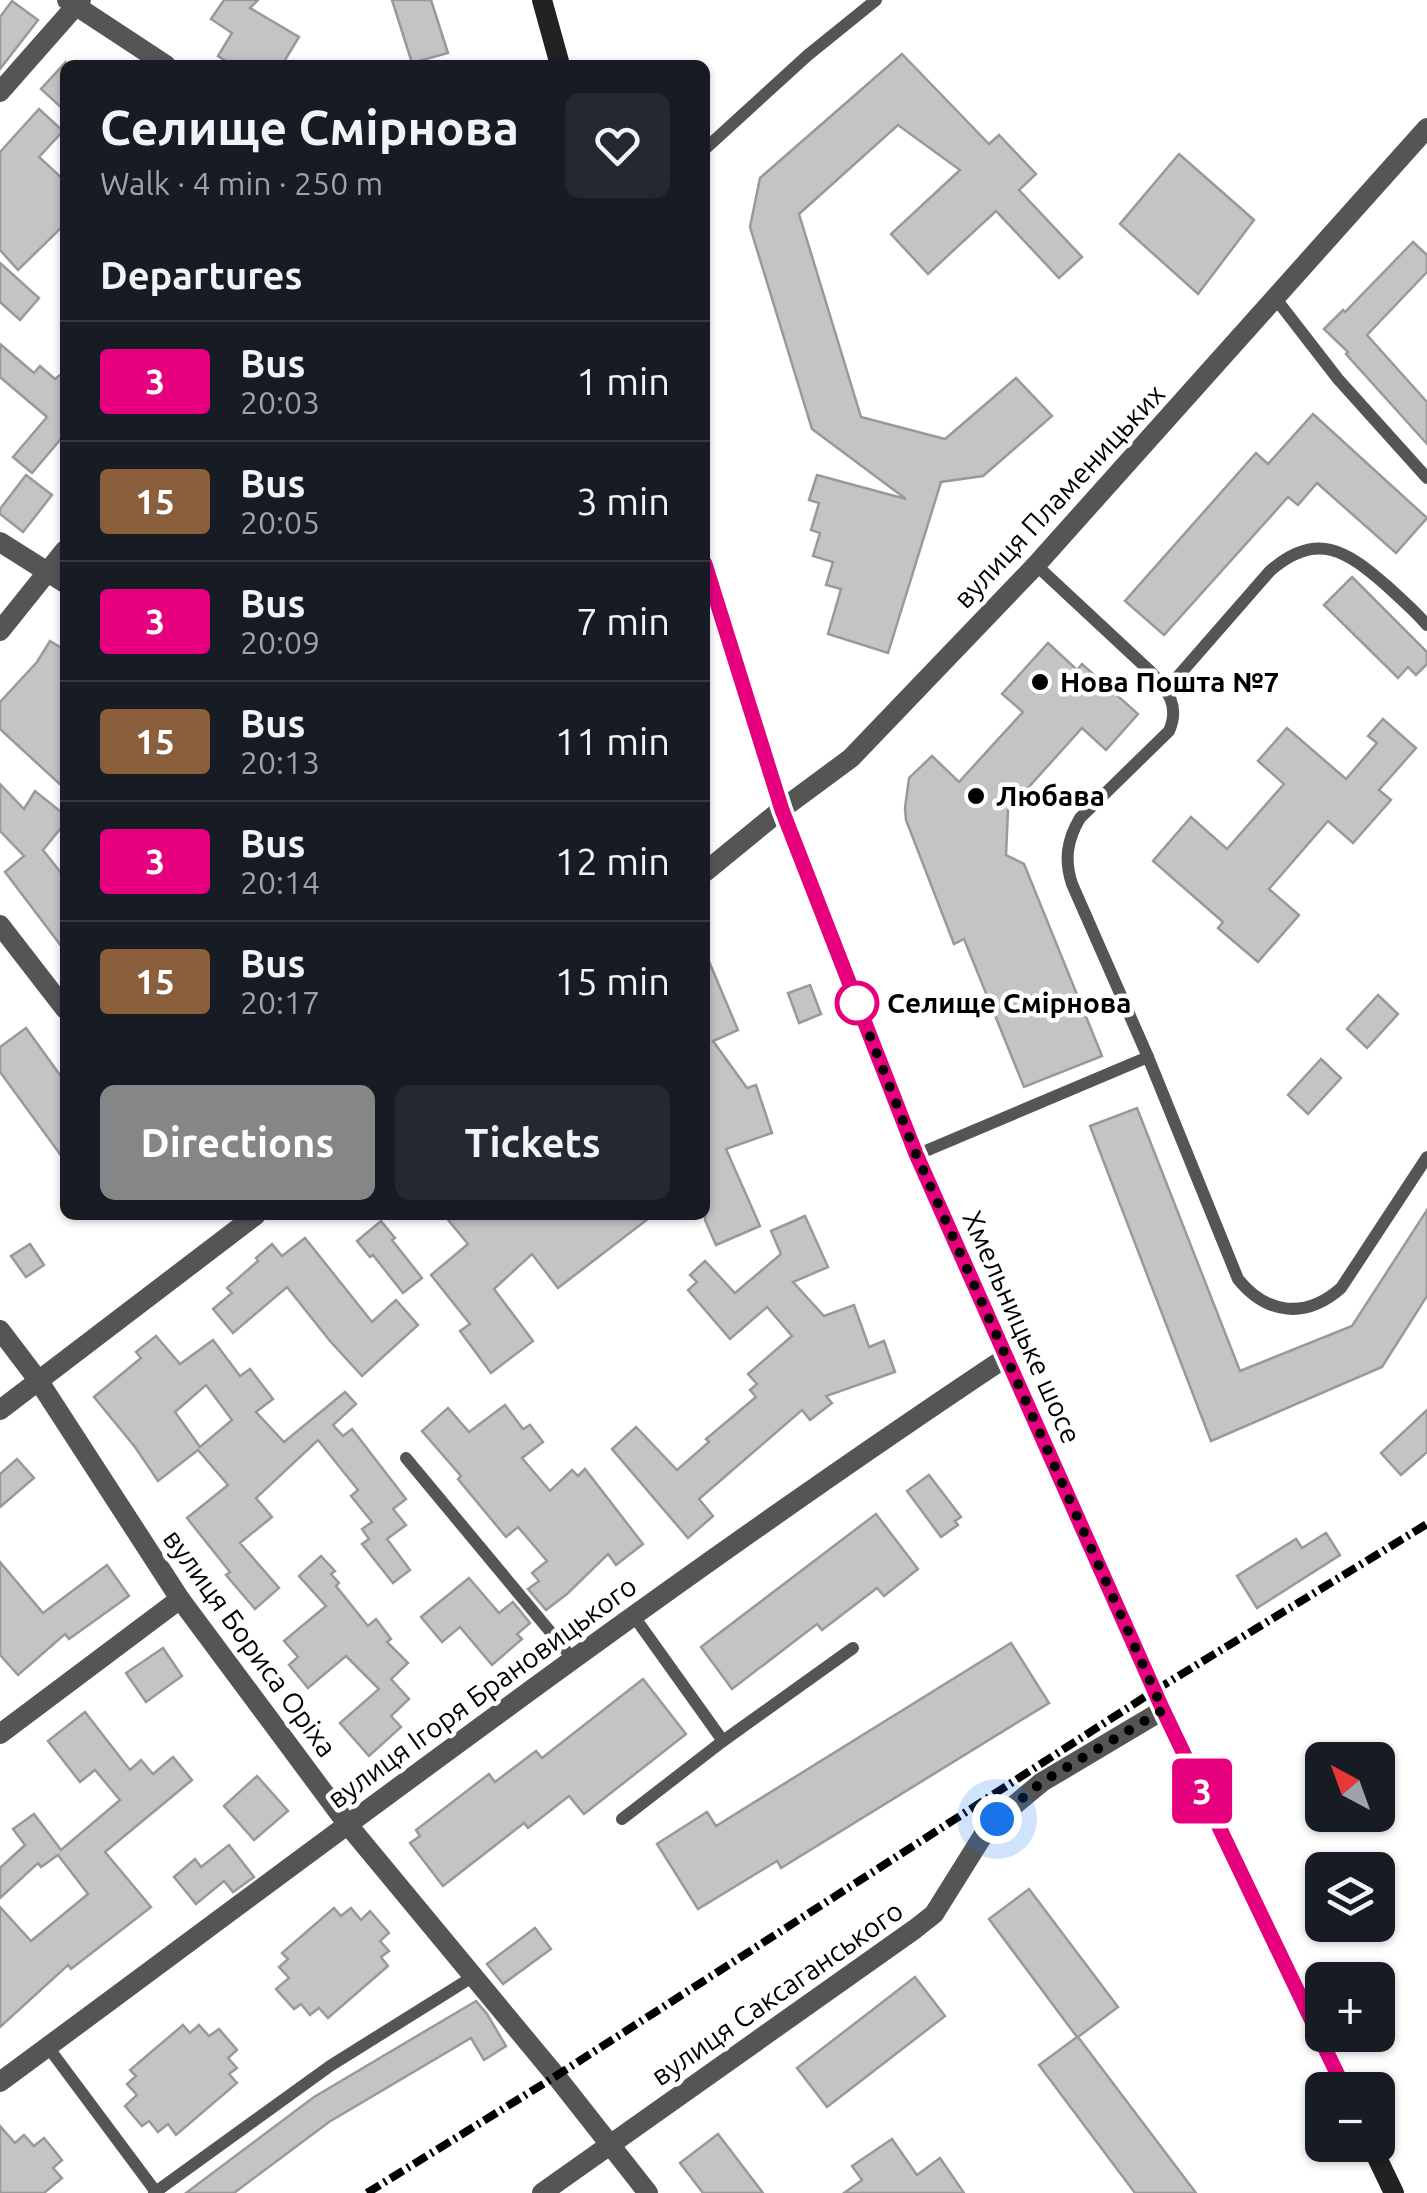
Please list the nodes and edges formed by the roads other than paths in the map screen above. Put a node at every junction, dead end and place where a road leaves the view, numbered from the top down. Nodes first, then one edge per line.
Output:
1 (542, 0) edge
2 (876, 0) edge
3 (74, 2) edge
4 (159, 60) edge
5 (559, 60) edge
6 (0, 92) edge
7 (1427, 128) edge
8 (710, 144) edge
9 (1276, 299) junction
10 (1427, 478) edge
11 (0, 542) edge
12 (1036, 565) junction
13 (56, 577) edge
14 (710, 580) edge
15 (1424, 616) edge
16 (0, 631) edge
17 (1166, 690) junction
18 (782, 810) junction
19 (710, 868) edge
20 (0, 925) edge
21 (60, 1003) edge
22 (1148, 1058) junction
23 (916, 1154) junction
24 (1427, 1157) edge
25 (230, 1222) edge
26 (0, 1330) edge
27 (1005, 1358) junction
28 (38, 1380) junction
29 (0, 1410) edge
30 (406, 1458) dead end
31 (180, 1599) junction
32 (634, 1615) junction
33 (852, 1648) dead end
34 (573, 1659) junction
35 (1163, 1710) junction
36 (0, 1734) edge
37 (724, 1741) junction
38 (622, 1820) dead end
39 (348, 1824) junction
40 (474, 1976) junction
41 (48, 2047) junction
42 (1336, 2072) edge
43 (0, 2082) edge
44 (612, 2144) junction
45 (1380, 2162) edge
46 (155, 2192) edge
47 (542, 2193) edge
48 (648, 2193) edge
49 (1394, 2193) edge

1 - 5 street
2 - 8 lane
3 - 4 street
3 - 6 street
7 - 9 street, вулиця Пламеницьких
9 - 10 lane
9 - 12 street, вулиця Пламеницьких
11 - 13 street
12 - 17 lane
12 - 18 street, вулиця Пламеницьких
13 - 16 street
14 - 18 street, Хмельницьке шосе
15 - 17 lane
17 - 22 lane
18 - 19 street, вулиця Пламеницьких
18 - 23 street, Хмельницьке шосе
20 - 21 street
22 - 23 lane
22 - 24 lane
23 - 27 street, Хмельницьке шосе
25 - 28 street
26 - 28 street, вулиця Бориса Оріха
27 - 32 street, вулиця Ігоря Брановицького
27 - 35 street, Хмельницьке шосе
28 - 29 street
28 - 31 street, вулиця Бориса Оріха
30 - 34 lane
31 - 36 street
31 - 39 street, вулиця Бориса Оріха
32 - 34 street, вулиця Ігоря Брановицького
32 - 37 lane
33 - 37 lane
34 - 39 street, вулиця Ігоря Брановицького
35 - 42 street, Хмельницьке шосе
35 - 44 street, вулиця Саксаганського
37 - 38 lane
39 - 40 street, вулиця Бориса Оріха
39 - 41 street, вулиця Ігоря Брановицького
40 - 44 street, вулиця Бориса Оріха
40 - 46 lane
41 - 43 street, вулиця Ігоря Брановицького
41 - 46 lane
44 - 47 street, вулиця Саксаганського
44 - 48 street
45 - 49 street

